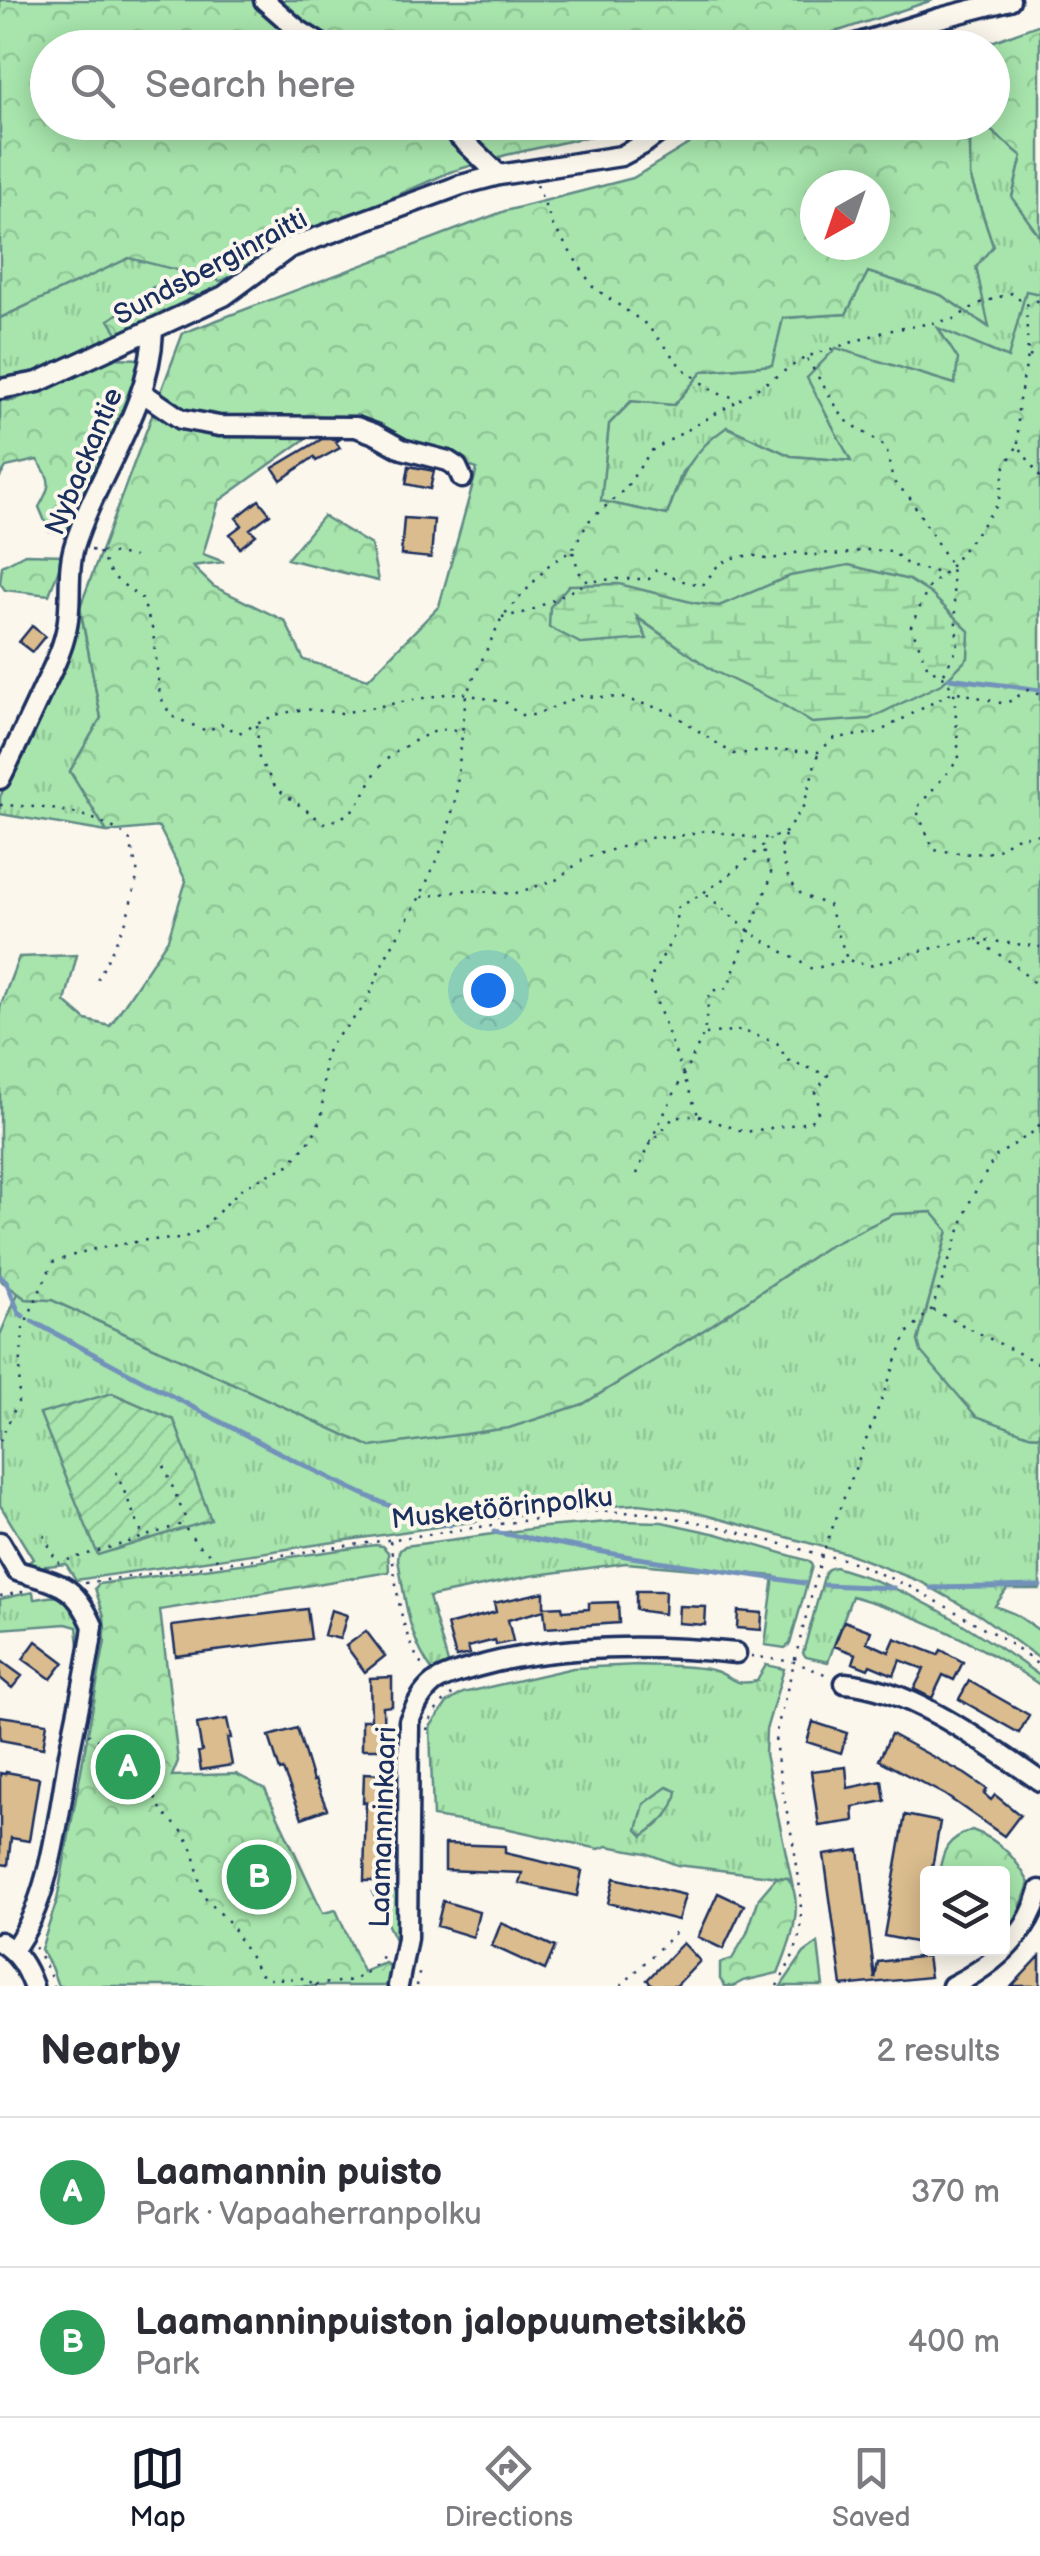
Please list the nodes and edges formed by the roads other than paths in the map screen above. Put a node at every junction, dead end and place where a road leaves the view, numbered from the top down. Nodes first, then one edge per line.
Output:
1 (264, 0) edge
2 (1010, 0) edge
3 (299, 30) edge
4 (901, 30) edge
5 (463, 140) edge
6 (649, 140) edge
7 (500, 175) junction
8 (153, 331) junction
9 (0, 389) edge
10 (143, 393) junction
11 (462, 478) dead end
12 (0, 780) edge
13 (0, 1542) edge
14 (736, 1653) road end
15 (844, 1683) road end
16 (1040, 1781) edge
17 (1040, 1890) edge
18 (7, 1946) edge
19 (33, 1986) edge
20 (398, 1986) edge
21 (952, 1986) edge

1 - 3 street
2 - 4 street
5 - 7 street
6 - 7 street, Sundsberginraitti
7 - 8 street, Sundsberginraitti
8 - 9 street, Sundsberginraitti
8 - 10 street, Nybackantie
10 - 11 street
10 - 12 street, Nybackantie
13 - 18 street
14 - 20 street, Laamanninkaari
15 - 16 street
17 - 21 street
18 - 19 street

